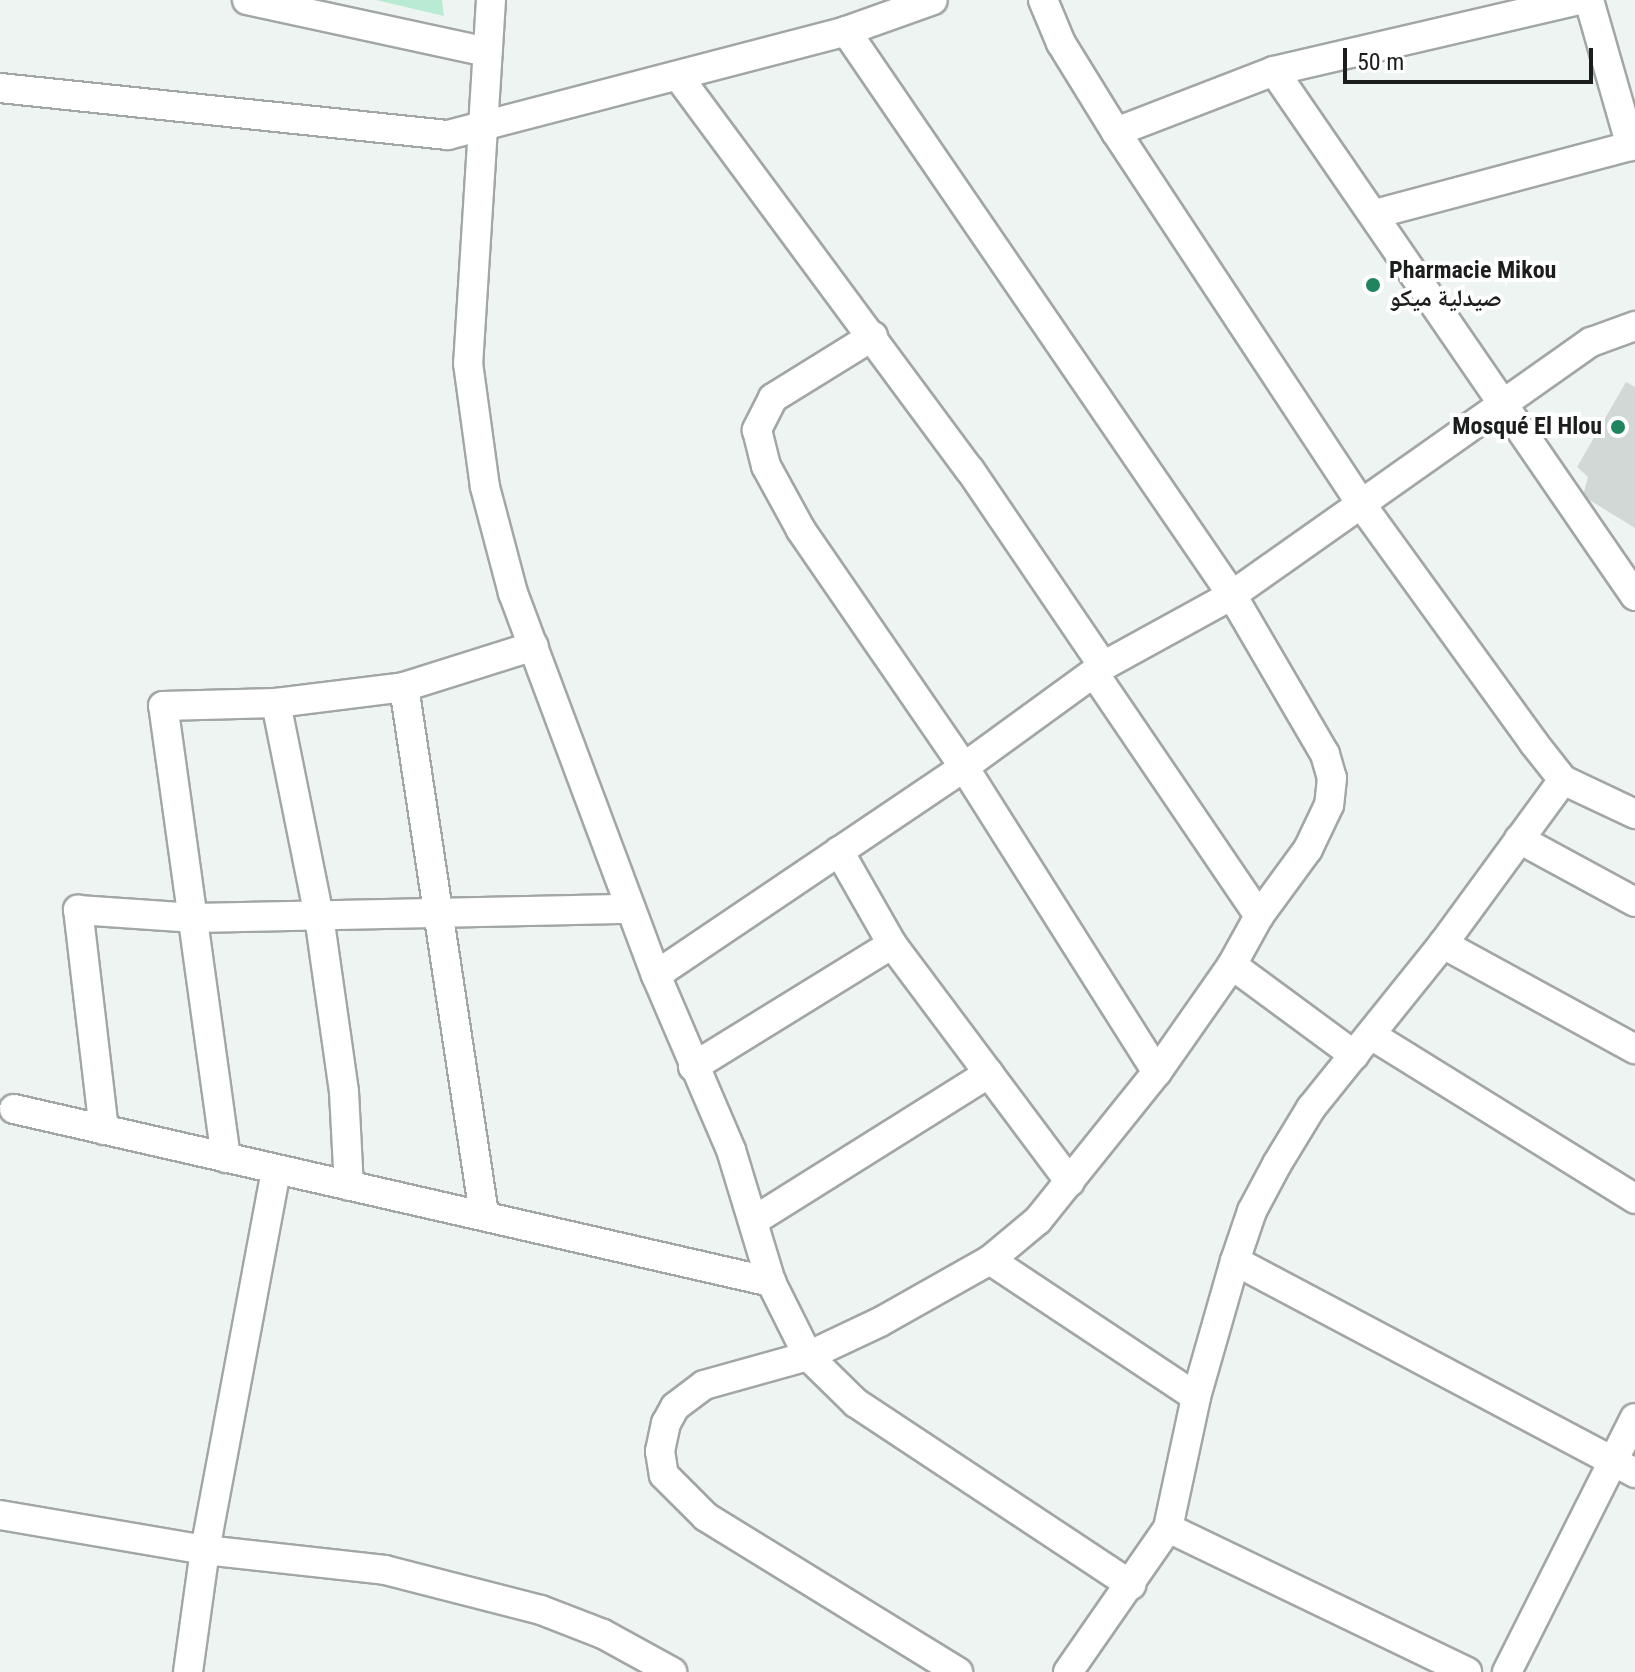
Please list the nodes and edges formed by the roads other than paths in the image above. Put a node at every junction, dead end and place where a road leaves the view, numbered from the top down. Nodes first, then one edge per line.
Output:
1 (247, 0) edge
2 (491, 0) edge
3 (933, 0) edge
4 (1043, 0) edge
5 (1579, 0) edge
6 (1589, 0) edge
7 (886, 8) edge
8 (846, 31) junction
9 (487, 52) junction
10 (1274, 71) junction
11 (678, 76) junction
12 (0, 88) edge
13 (481, 129) junction
14 (1116, 132) junction
15 (1633, 146) edge
16 (1375, 214) junction
17 (1635, 326) edge
18 (873, 336) junction
19 (1504, 403) junction
20 (1361, 504) junction
21 (1232, 595) junction
22 (1635, 596) edge
23 (534, 646) junction
24 (1098, 670) junction
25 (404, 687) junction
26 (276, 703) junction
27 (964, 767) junction
28 (1563, 780) junction
29 (1635, 814) edge
30 (1519, 839) junction
31 (839, 851) junction
32 (1635, 902) edge
33 (631, 909) junction
34 (437, 913) junction
35 (319, 916) junction
36 (1259, 916) junction
37 (195, 918) junction
38 (892, 944) junction
39 (1443, 944) junction
40 (1232, 965) junction
41 (656, 975) junction
42 (1362, 1045) junction
43 (1635, 1049) edge
44 (693, 1067) junction
45 (1157, 1072) junction
46 (989, 1073) junction
47 (14, 1109) dead end
48 (104, 1130) junction
49 (226, 1158) junction
50 (276, 1170) junction
51 (1070, 1182) junction
52 (349, 1186) junction
53 (1635, 1199) edge
54 (484, 1214) junction
55 (755, 1220) junction
56 (990, 1260) junction
57 (1235, 1261) junction
58 (771, 1282) junction
59 (808, 1356) junction
60 (1196, 1397) junction
61 (1635, 1418) edge
62 (1623, 1467) edge
63 (0, 1515) edge
64 (1168, 1528) junction
65 (205, 1550) junction
66 (1131, 1585) junction
67 (188, 1672) edge
68 (672, 1672) edge
69 (958, 1672) edge
70 (1068, 1672) edge
71 (1467, 1672) edge
72 (1507, 1672) edge

1 - 9 street
2 - 9 street
3 - 7 street
4 - 14 street
5 - 10 street
6 - 15 street
7 - 8 street
8 - 11 street
8 - 21 street
9 - 13 street
10 - 14 street
10 - 16 street
11 - 13 street
11 - 18 street
12 - 13 street
13 - 23 street
14 - 20 street
15 - 16 street
16 - 19 street
17 - 19 street
18 - 24 street
18 - 27 street
19 - 20 street
19 - 22 street
20 - 21 street
20 - 28 street
21 - 24 street
21 - 36 street
23 - 25 street
23 - 33 street
24 - 27 street
24 - 36 street
25 - 26 street
25 - 34 street
26 - 35 street
26 - 37 street
27 - 31 street
27 - 45 street
28 - 29 street
28 - 30 street
30 - 32 street
30 - 39 street
31 - 38 street
31 - 41 street
33 - 34 street
33 - 41 street
34 - 35 street
34 - 54 street
35 - 37 street
35 - 52 street
36 - 40 street
37 - 48 street
37 - 49 street
38 - 44 street
38 - 46 street
39 - 42 street
39 - 43 street
40 - 42 street
40 - 45 street
41 - 44 street
42 - 53 street
42 - 57 street
44 - 55 street
45 - 51 street
46 - 51 street
46 - 55 street
47 - 48 street
48 - 49 street
49 - 50 street
50 - 52 street
50 - 65 street
51 - 56 street
52 - 54 street
54 - 58 street
55 - 58 street
56 - 59 street
56 - 60 street
57 - 60 street
57 - 62 street
58 - 59 street
59 - 66 street
59 - 69 street
60 - 64 street
61 - 62 street
62 - 72 street
63 - 65 street
64 - 66 street
64 - 71 street
65 - 67 street
65 - 68 street
66 - 70 street

